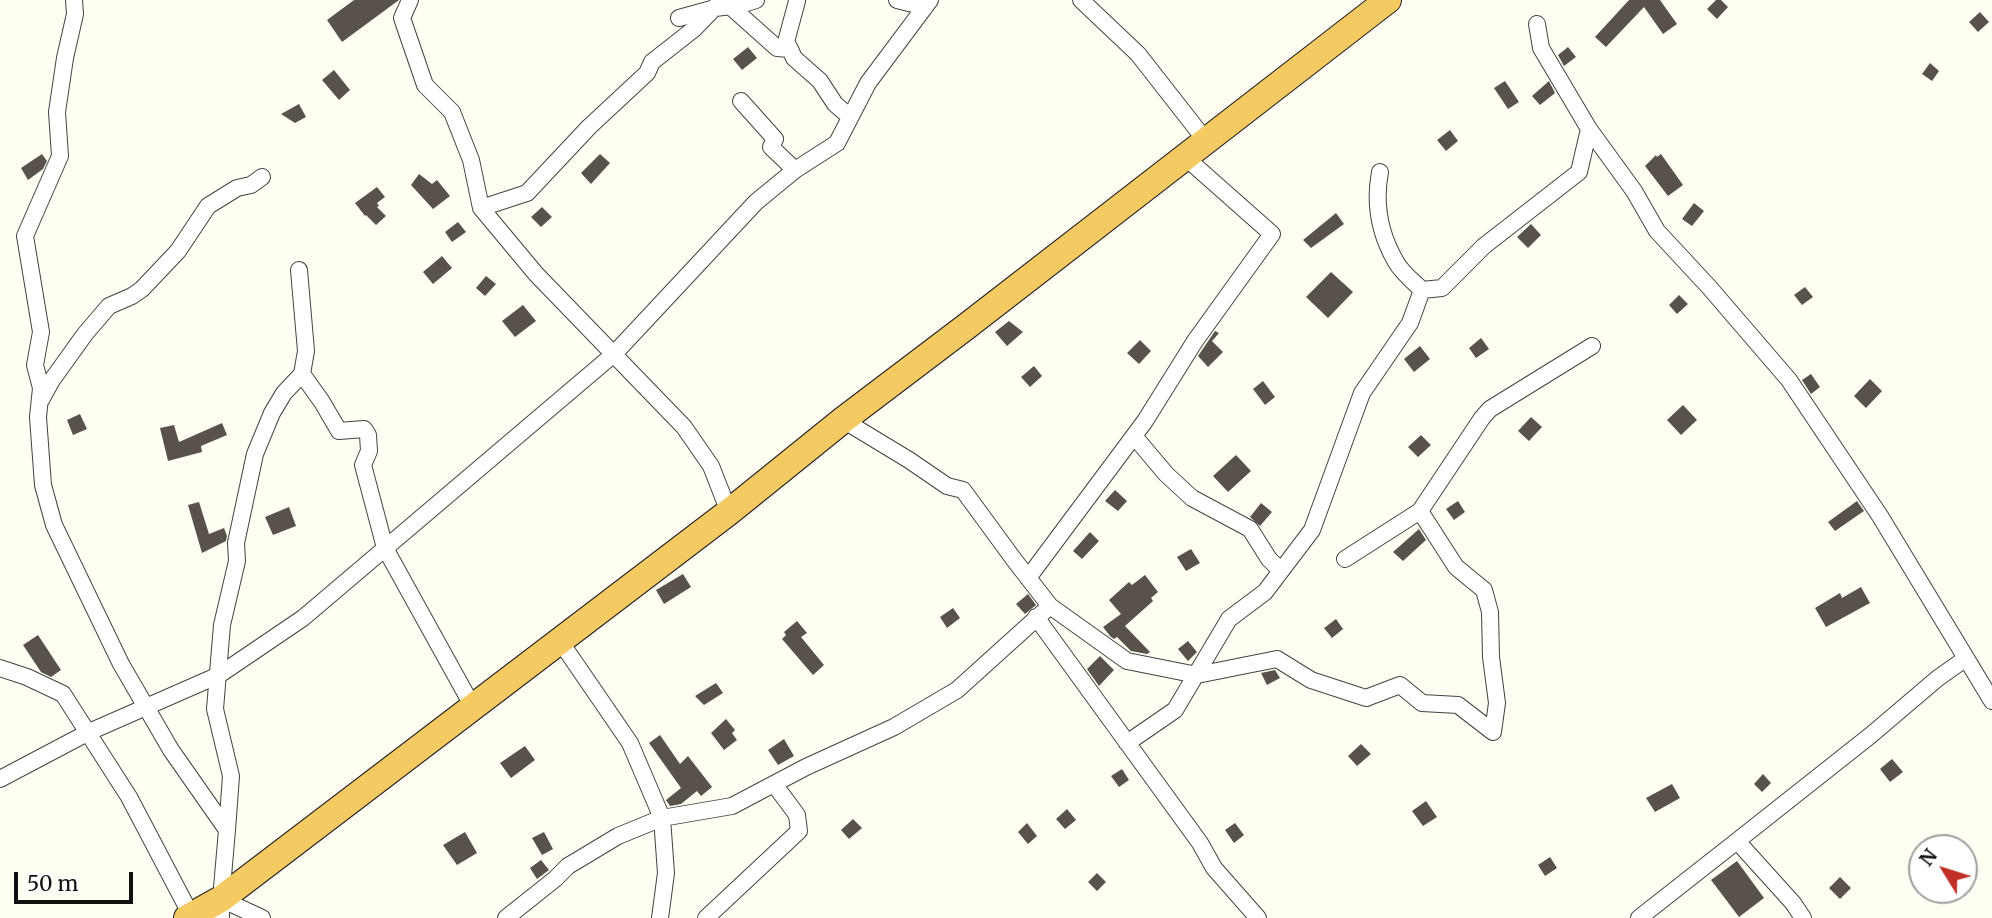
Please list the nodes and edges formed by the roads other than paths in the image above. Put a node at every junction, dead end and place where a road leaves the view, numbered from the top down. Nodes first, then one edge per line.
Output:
1 (74, 0) edge
2 (410, 0) edge
3 (756, 0) edge
4 (797, 0) edge
5 (897, 0) edge
6 (1081, 0) edge
7 (1388, 0) edge
8 (928, 4) edge
9 (722, 5) edge
10 (679, 18) dead end
11 (1537, 24) dead end
12 (790, 49) junction
13 (741, 101) dead end
14 (850, 117) junction
15 (1590, 129) junction
16 (1206, 141) junction
17 (1185, 157) junction
18 (795, 170) junction
19 (1380, 172) dead end
20 (262, 177) dead end
21 (481, 208) junction
22 (299, 270) dead end
23 (1422, 290) junction
24 (1592, 346) dead end
25 (614, 354) junction
26 (302, 374) junction
27 (39, 402) junction
28 (843, 420) junction
29 (1134, 436) junction
30 (1420, 511) junction
31 (729, 512) junction
32 (385, 548) junction
33 (1345, 559) dead end
34 (1281, 571) junction
35 (1028, 578) junction
36 (1050, 606) junction
37 (1036, 617) junction
38 (560, 640) junction
39 (1965, 659) junction
40 (0, 668) edge
41 (1197, 675) junction
42 (219, 676) junction
43 (1992, 701) edge
44 (472, 707) junction
45 (146, 708) junction
46 (89, 732) junction
47 (1127, 743) junction
48 (0, 779) edge
49 (774, 784) junction
50 (662, 818) junction
51 (227, 830) junction
52 (1737, 841) junction
53 (221, 908) edge
54 (189, 916) edge
55 (262, 918) edge
56 (506, 918) edge
57 (660, 918) edge
58 (706, 918) edge
59 (1258, 918) edge
60 (1639, 918) edge
61 (1803, 918) edge

1 - 27 street
2 - 21 street
3 - 9 street
4 - 12 street
5 - 8 street
6 - 16 street
7 - 16 highway
8 - 14 street
9 - 10 street
9 - 12 street
9 - 21 street
11 - 15 street
12 - 14 street
13 - 18 street
14 - 18 street
15 - 23 street
15 - 39 street
16 - 17 highway
17 - 28 highway
17 - 29 street
18 - 25 street
19 - 23 street
20 - 27 street
21 - 25 street
22 - 26 street
23 - 34 street
24 - 30 street
25 - 31 street
25 - 32 street
26 - 32 street
26 - 42 street
27 - 45 street
28 - 31 highway
28 - 35 street
29 - 34 street
29 - 35 street
30 - 33 street
30 - 41 street
31 - 38 highway
32 - 42 street
32 - 44 street
34 - 41 street
35 - 36 street
36 - 37 street
36 - 41 street
37 - 47 street
37 - 49 street
38 - 44 highway
38 - 50 street
39 - 43 street
39 - 52 street
40 - 46 street
41 - 47 street
42 - 45 street
42 - 51 street
44 - 53 highway
45 - 46 street
45 - 51 street
46 - 48 street
46 - 54 street
47 - 59 street
49 - 50 street
49 - 58 street
50 - 56 street
50 - 57 street
51 - 53 street
52 - 60 street
52 - 61 street
53 - 54 highway
53 - 55 street

